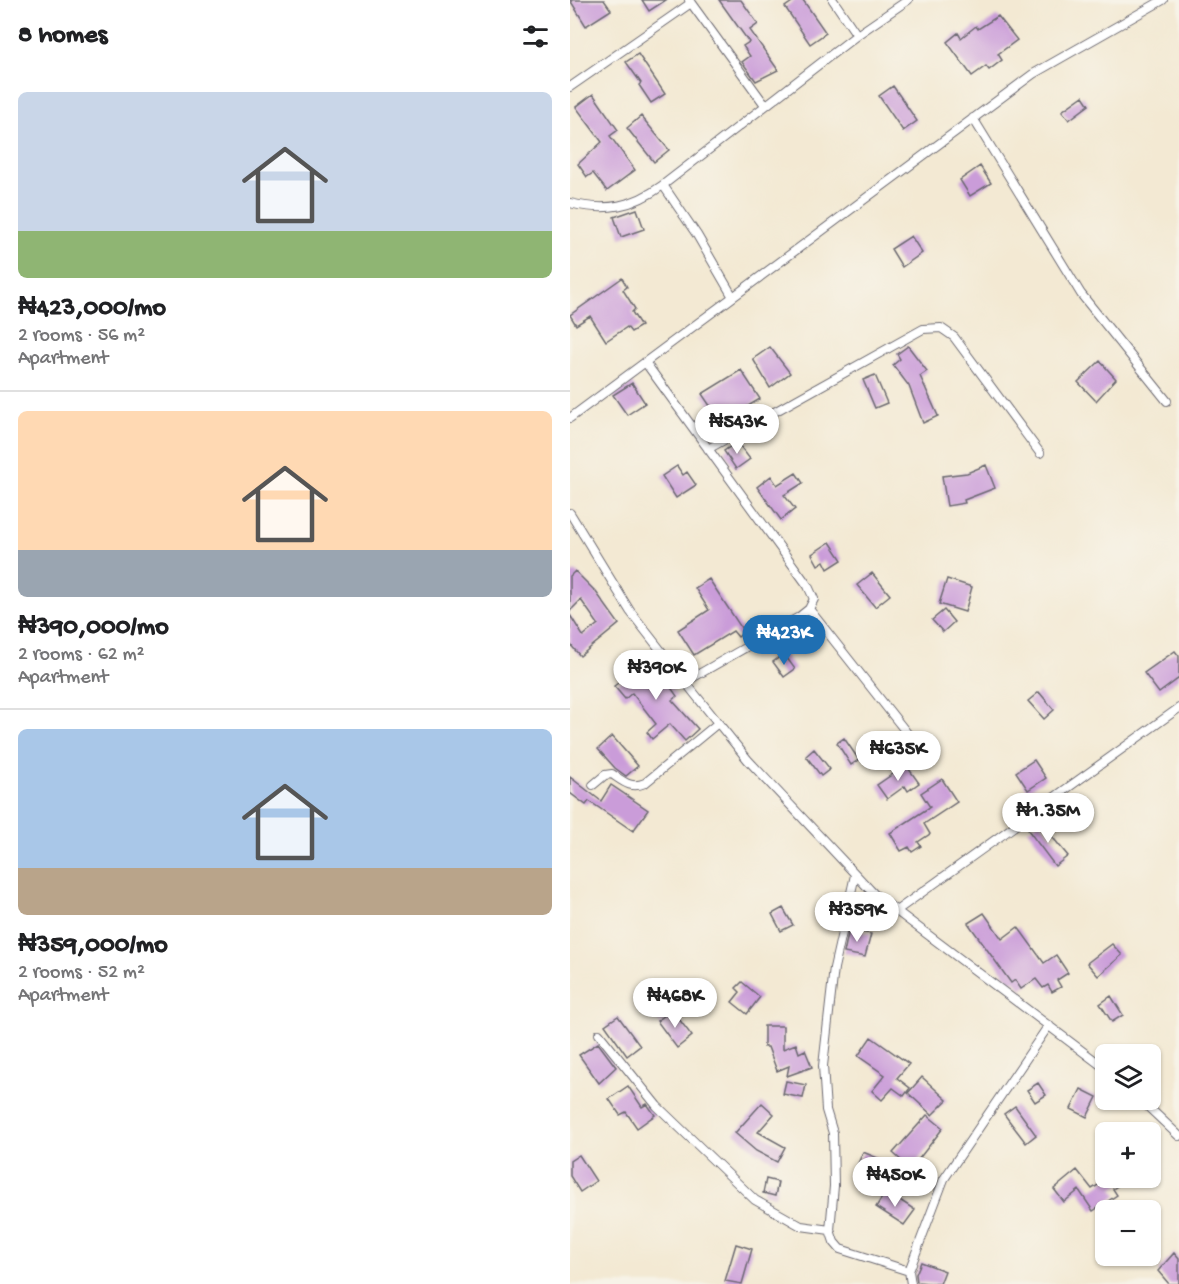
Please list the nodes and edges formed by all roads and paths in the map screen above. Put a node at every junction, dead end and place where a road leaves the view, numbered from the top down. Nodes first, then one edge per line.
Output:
1 (833, 0) edge
2 (908, 0) edge
3 (1163, 0) edge
4 (690, 2) edge
5 (857, 35) junction
6 (570, 87) edge
7 (765, 105) junction
8 (973, 118) junction
9 (663, 185) junction
10 (570, 203) edge
11 (733, 297) junction
12 (645, 362) junction
13 (1167, 401) dead end
14 (570, 418) edge
15 (708, 449) junction
16 (1040, 453) dead end
17 (570, 513) edge
18 (809, 609) junction
19 (685, 682) junction
20 (1179, 708) edge
21 (718, 723) junction
22 (914, 742) dead end
23 (593, 785) dead end
24 (855, 875) junction
25 (896, 911) junction
26 (1049, 1025) junction
27 (598, 1034) dead end
28 (1095, 1061) edge
29 (1152, 1110) edge
30 (1179, 1136) edge
31 (830, 1230) junction
32 (909, 1271) junction
33 (910, 1284) edge

1 - 5 street
2 - 5 street
3 - 8 street
4 - 6 street
4 - 7 street
5 - 7 street
7 - 9 street
8 - 11 street
8 - 13 street
9 - 10 street
9 - 11 street
11 - 12 street
12 - 14 street
12 - 15 street
15 - 16 street
15 - 18 street
17 - 19 street
18 - 19 street
18 - 22 street
19 - 21 street
20 - 25 street
21 - 23 street
21 - 24 street
24 - 25 street
24 - 31 street
25 - 26 street
26 - 28 street
26 - 32 street
27 - 31 street
29 - 30 street
31 - 32 street
32 - 33 street

